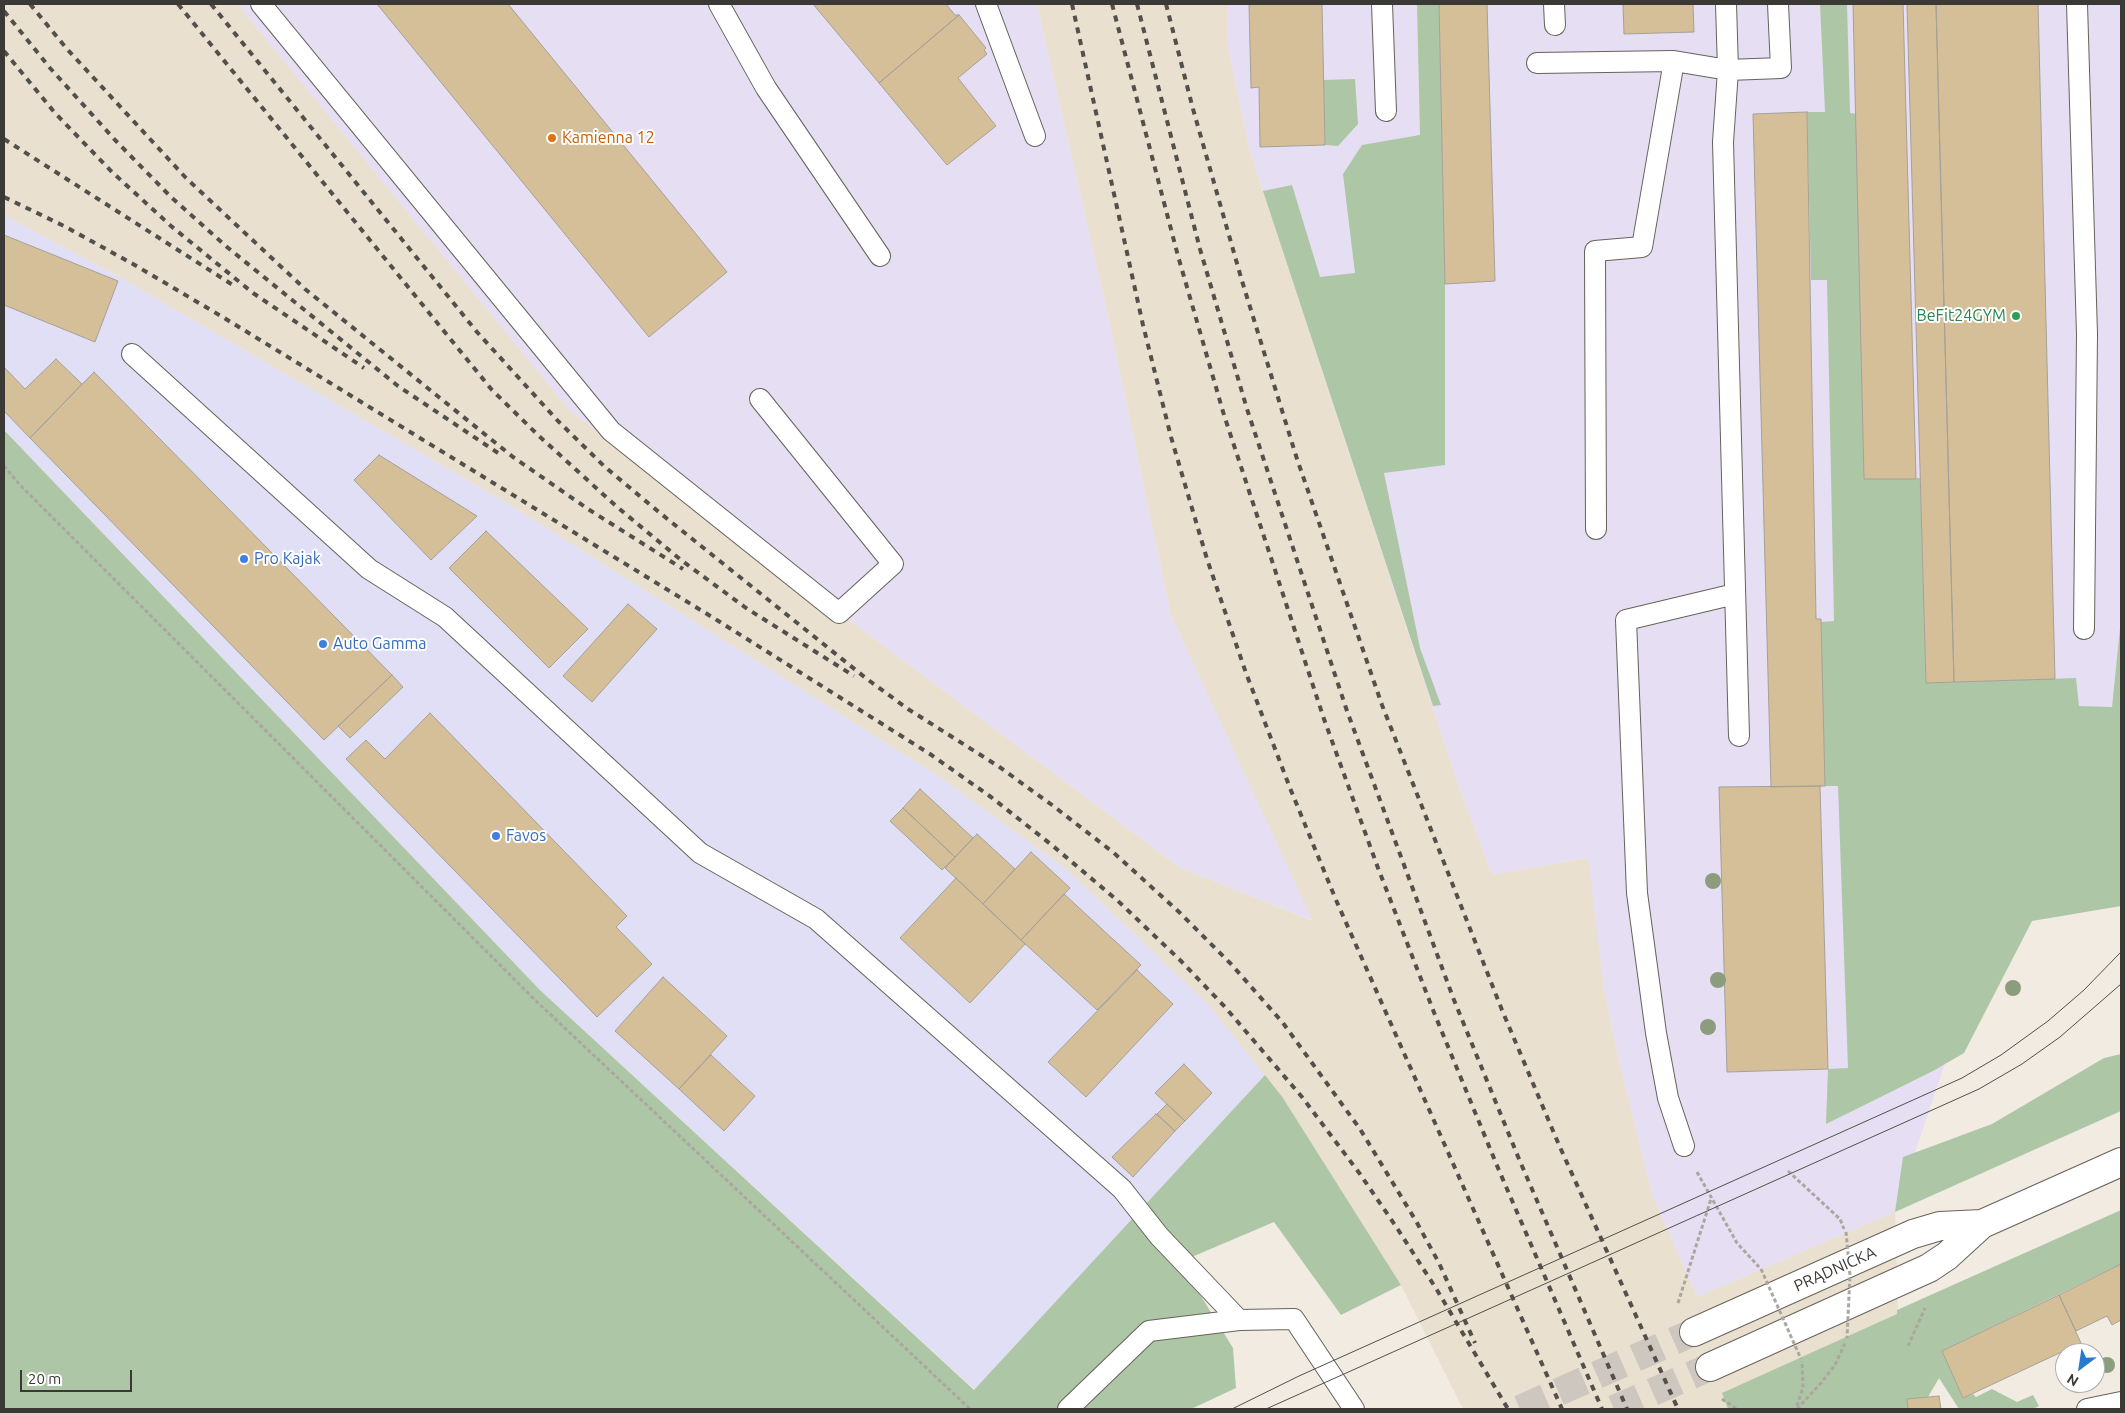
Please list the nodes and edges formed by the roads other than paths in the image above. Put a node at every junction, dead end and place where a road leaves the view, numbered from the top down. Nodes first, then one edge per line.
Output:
1 (261, 4) edge
2 (719, 4) edge
3 (986, 4) edge
4 (1382, 4) edge
5 (1554, 4) edge
6 (1726, 4) edge
7 (1778, 4) edge
8 (2076, 4) edge
9 (1555, 25) dead end
10 (1674, 61) junction
11 (1537, 64) dead end
12 (1728, 70) junction
13 (1386, 111) dead end
14 (1035, 136) dead end
15 (880, 256) dead end
16 (132, 354) dead end
17 (760, 399) dead end
18 (1596, 529) dead end
19 (1735, 594) junction
20 (2084, 629) dead end
21 (1739, 736) dead end
22 (1684, 1146) road end
23 (2121, 1162) edge
24 (1982, 1224) junction
25 (1239, 1320) junction
26 (1694, 1332) tunnel mouth
27 (1710, 1367) tunnel mouth
28 (2121, 1402) edge
29 (1068, 1409) edge
30 (1354, 1409) edge
31 (2087, 1409) edge

1 - 17 lane
2 - 15 lane
3 - 14 lane
4 - 13 lane
5 - 9 lane
6 - 12 lane
7 - 12 lane
8 - 20 lane
10 - 11 lane
10 - 12 lane
10 - 18 lane
12 - 19 lane
16 - 25 lane
19 - 21 lane
19 - 22 lane
23 - 24 street, PRĄDNICKA
24 - 26 street, PRĄDNICKA
24 - 27 street, PRĄDNICKA
25 - 29 lane
25 - 30 lane
28 - 31 lane

